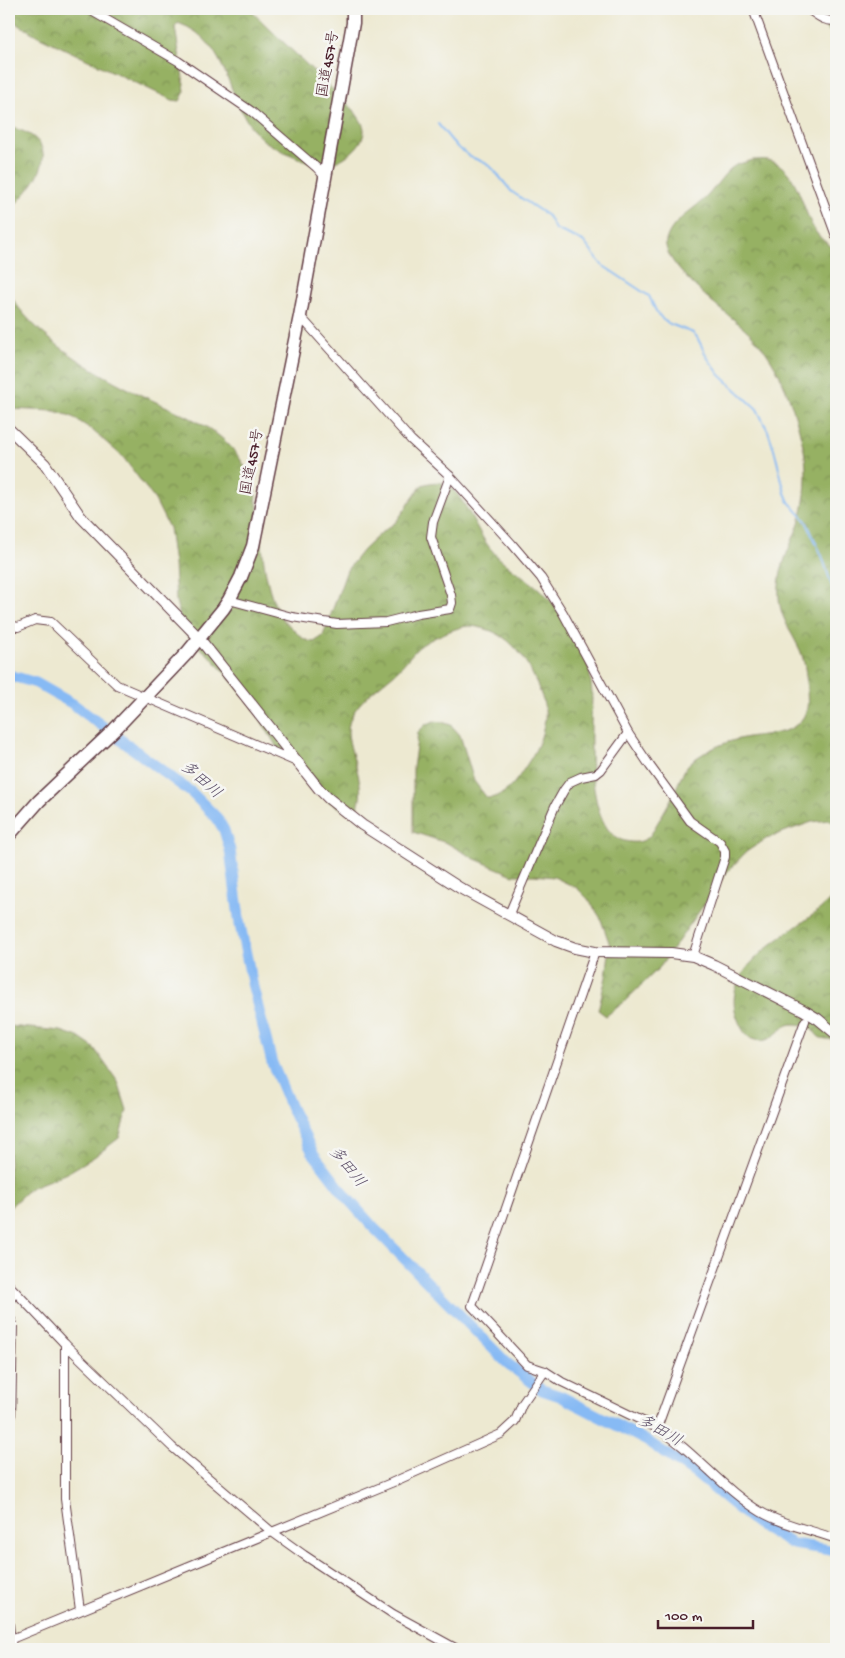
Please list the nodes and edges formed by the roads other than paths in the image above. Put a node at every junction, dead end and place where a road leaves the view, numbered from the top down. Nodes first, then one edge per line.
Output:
1 (88, 9) edge
2 (353, 9) edge
3 (753, 9) edge
4 (808, 9) edge
5 (836, 20) edge
6 (325, 177) junction
7 (836, 236) edge
8 (300, 316) junction
9 (9, 429) edge
10 (450, 476) junction
11 (229, 600) junction
12 (9, 625) edge
13 (199, 638) junction
14 (145, 697) junction
15 (628, 733) junction
16 (301, 764) junction
17 (9, 834) edge
18 (509, 914) junction
19 (595, 952) junction
20 (693, 956) junction
21 (805, 1021) dead end
22 (836, 1034) edge
23 (9, 1285) edge
24 (15, 1292) junction
25 (9, 1302) edge
26 (9, 1316) edge
27 (65, 1344) junction
28 (545, 1371) junction
29 (9, 1422) edge
30 (657, 1428) junction
31 (272, 1532) junction
32 (836, 1539) edge
33 (80, 1610) junction
34 (9, 1624) edge
35 (10, 1640) edge
36 (12, 1649) edge
37 (457, 1649) edge

1 - 6 street
2 - 6 highway, 国道457号
3 - 7 street
4 - 5 street
6 - 8 highway, 国道457号
8 - 10 street
8 - 11 highway, 国道457号
9 - 13 street
10 - 11 street
10 - 15 street
11 - 13 highway, 国道457号
12 - 14 street
13 - 14 highway, 国道457号
13 - 16 street
14 - 16 street
14 - 17 highway, 国道457号
15 - 18 street
15 - 20 street
16 - 18 street
18 - 19 street
19 - 20 street
19 - 28 street
20 - 22 street
21 - 30 street
23 - 24 street
24 - 25 street
24 - 27 street
26 - 29 street
27 - 31 street
27 - 33 street
28 - 30 street
28 - 31 street
30 - 32 street
31 - 33 street
31 - 37 street
33 - 35 street
34 - 35 street
35 - 36 street

